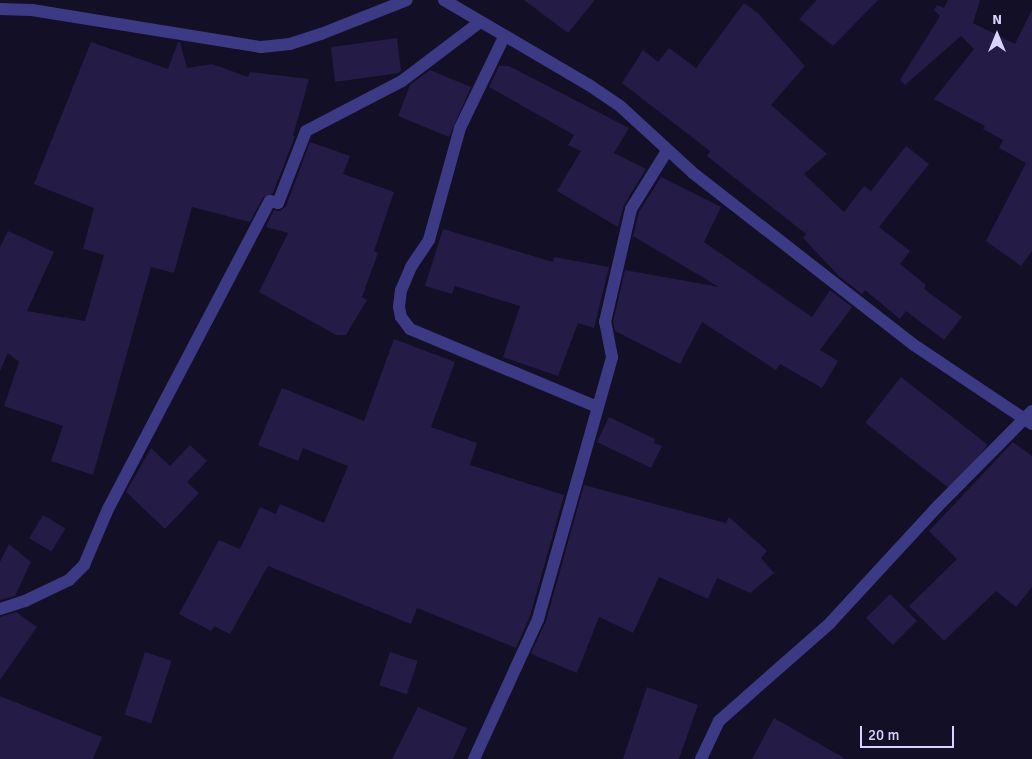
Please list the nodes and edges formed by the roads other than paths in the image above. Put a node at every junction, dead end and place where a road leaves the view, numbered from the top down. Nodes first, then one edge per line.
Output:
1 (407, 0) edge
2 (444, 0) edge
3 (0, 9) edge
4 (480, 22) junction
5 (504, 36) junction
6 (667, 151) junction
7 (597, 407) junction
8 (1030, 418) edge
9 (0, 609) edge
10 (474, 759) edge
11 (701, 759) edge

1 - 3 street
2 - 4 street
4 - 5 street
4 - 9 street
5 - 6 street
5 - 7 street
6 - 7 street
6 - 8 street
7 - 10 street
8 - 11 street

